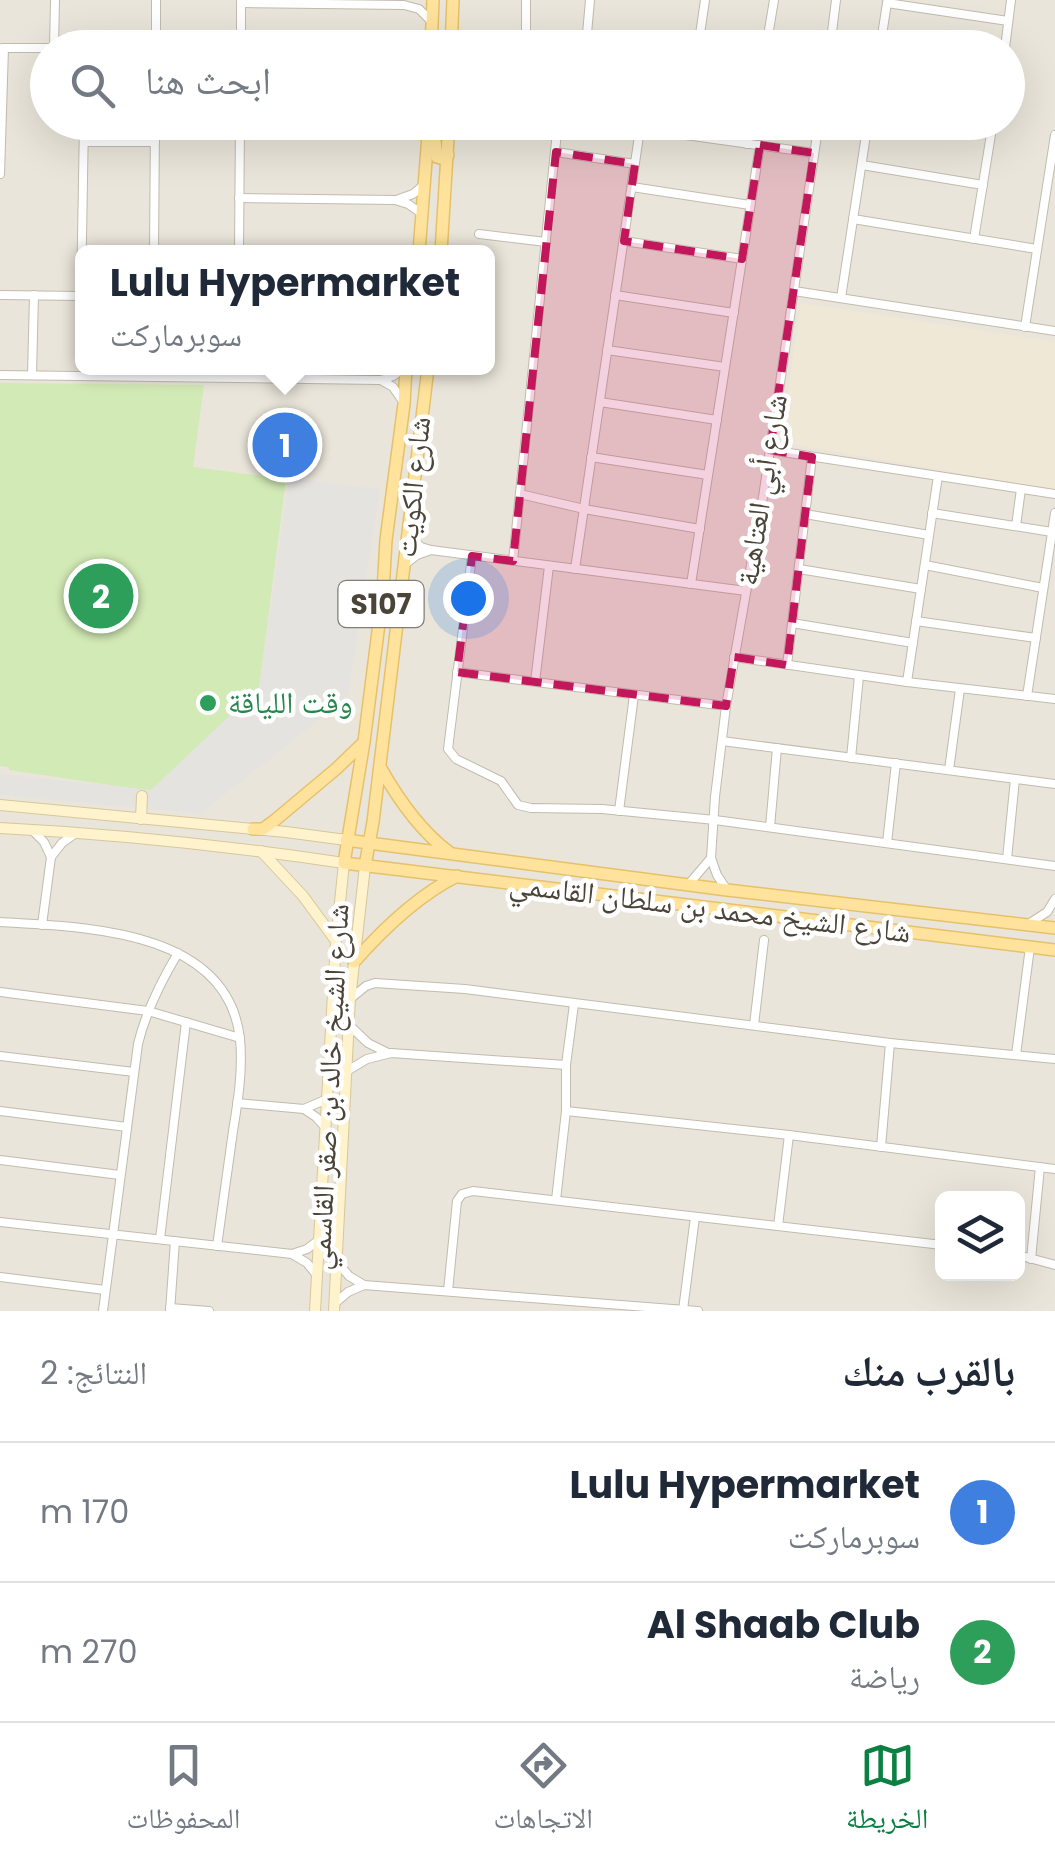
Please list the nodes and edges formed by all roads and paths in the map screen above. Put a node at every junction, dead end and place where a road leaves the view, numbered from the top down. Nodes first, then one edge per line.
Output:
1 (55, 0) edge
2 (156, 0) edge
3 (417, 0) edge
4 (433, 0) edge
5 (453, 0) edge
6 (526, 0) edge
7 (590, 0) edge
8 (697, 0) edge
9 (774, 0) edge
10 (836, 0) edge
11 (1011, 0) edge
12 (241, 1) edge
13 (705, 1) edge
14 (887, 2) edge
15 (404, 5) junction
16 (1008, 21) junction
17 (432, 22) junction
18 (52, 30) edge
19 (156, 30) edge
20 (241, 30) edge
21 (432, 30) edge
22 (452, 30) edge
23 (526, 30) edge
24 (587, 30) edge
25 (701, 30) edge
26 (769, 30) edge
27 (832, 30) edge
28 (883, 30) edge
29 (1007, 30) edge
30 (2, 48) edge
31 (30, 48) edge
32 (1, 127) edge
33 (1055, 135) edge
34 (240, 140) edge
35 (428, 140) edge
36 (434, 140) edge
37 (449, 140) edge
38 (557, 140) edge
39 (638, 140) edge
40 (718, 140) edge
41 (748, 140) edge
42 (816, 140) edge
43 (865, 140) edge
44 (990, 140) edge
45 (84, 142) joint
46 (155, 142) joint
47 (747, 144) junction
48 (760, 146) junction
49 (556, 152) junction
50 (814, 153) junction
51 (448, 156) junction
52 (635, 164) junction
53 (862, 165) junction
54 (0, 174) edge
55 (424, 184) junction
56 (983, 185) junction
57 (632, 187) junction
58 (239, 198) junction
59 (395, 200) junction
60 (750, 206) junction
61 (422, 214) junction
62 (853, 220) junction
63 (479, 234) dead end
64 (974, 239) junction
65 (546, 242) junction
66 (624, 242) junction
67 (83, 245) edge
68 (154, 245) edge
69 (239, 245) edge
70 (420, 245) edge
71 (442, 245) edge
72 (1037, 249) junction
73 (742, 258) junction
74 (794, 291) junction
75 (0, 295) edge
76 (34, 295) junction
77 (616, 295) junction
78 (75, 296) edge
79 (841, 298) junction
80 (734, 313) junction
81 (1025, 327) junction
82 (1055, 332) edge
83 (607, 350) junction
84 (725, 367) junction
85 (0, 375) edge
86 (394, 375) edge
87 (405, 375) edge
88 (427, 375) edge
89 (32, 376) junction
90 (186, 378) joint
91 (381, 380) junction
92 (600, 402) junction
93 (404, 404) junction
94 (717, 420) junction
95 (770, 450) junction
96 (591, 456) junction
97 (812, 456) junction
98 (708, 475) junction
99 (938, 476) junction
100 (1022, 489) junction
101 (520, 494) junction
102 (1055, 494) edge
103 (584, 509) junction
104 (1055, 512) edge
105 (932, 513) junction
106 (805, 514) junction
107 (1016, 526) junction
108 (700, 528) junction
109 (1052, 532) junction
110 (929, 535) junction
111 (409, 536) junction
112 (431, 550) junction
113 (472, 556) junction
114 (513, 561) junction
115 (405, 564) junction
116 (924, 565) junction
117 (549, 566) junction
118 (575, 569) junction
119 (798, 569) junction
120 (691, 584) junction
121 (1044, 588) junction
122 (921, 589) junction
123 (746, 591) junction
124 (916, 621) junction
125 (792, 622) junction
126 (1036, 638) junction
127 (913, 643) junction
128 (734, 657) junction
129 (787, 665) junction
130 (456, 672) junction
131 (859, 676) junction
132 (535, 682) junction
133 (908, 682) junction
134 (960, 688) junction
135 (634, 695) junction
136 (1027, 696) junction
137 (1055, 699) edge
138 (726, 706) junction
139 (722, 741) junction
140 (364, 742) junction
141 (778, 748) junction
142 (851, 758) junction
143 (896, 764) junction
144 (380, 766) junction
145 (948, 770) junction
146 (1016, 779) junction
147 (1055, 784) edge
148 (142, 796) dead end
149 (0, 805) edge
150 (619, 810) junction
151 (141, 819) junction
152 (715, 820) junction
153 (770, 827) junction
154 (0, 828) edge
155 (253, 829) junction
156 (32, 830) junction
157 (76, 832) junction
158 (346, 840) junction
159 (888, 843) junction
160 (369, 844) junction
161 (260, 850) junction
162 (453, 856) junction
163 (52, 857) junction
164 (711, 858) junction
165 (1007, 860) junction
166 (344, 863) junction
167 (364, 866) junction
168 (1055, 866) edge
169 (457, 876) junction
170 (688, 885) junction
171 (727, 890) junction
172 (1055, 899) edge
173 (0, 922) edge
174 (1028, 924) junction
175 (42, 925) junction
176 (1055, 928) edge
177 (764, 940) dead end
178 (336, 941) junction
179 (1030, 946) junction
180 (1055, 950) edge
181 (178, 953) junction
182 (354, 962) junction
183 (0, 992) edge
184 (350, 999) junction
185 (574, 1004) junction
186 (148, 1011) junction
187 (186, 1022) junction
188 (349, 1025) junction
189 (754, 1025) junction
190 (240, 1038) junction
191 (890, 1042) junction
192 (390, 1053) junction
193 (1016, 1055) junction
194 (0, 1056) edge
195 (1055, 1059) edge
196 (566, 1065) junction
197 (347, 1071) junction
198 (134, 1072) junction
199 (326, 1100) junction
200 (237, 1104) junction
201 (304, 1110) junction
202 (0, 1111) edge
203 (566, 1111) junction
204 (127, 1127) junction
205 (325, 1127) junction
206 (789, 1135) junction
207 (882, 1147) junction
208 (0, 1160) edge
209 (1040, 1167) junction
210 (1055, 1169) edge
211 (120, 1174) junction
212 (556, 1200) junction
213 (696, 1218) junction
214 (0, 1222) edge
215 (778, 1226) junction
216 (112, 1234) junction
217 (320, 1239) junction
218 (160, 1240) junction
219 (175, 1241) junction
220 (935, 1244) edge
221 (217, 1246) junction
222 (292, 1254) junction
223 (1025, 1257) edge
224 (1031, 1259) junction
225 (338, 1263) junction
226 (1055, 1265) edge
227 (0, 1277) edge
228 (318, 1277) junction
229 (364, 1285) junction
230 (105, 1290) junction
231 (448, 1291) junction
232 (556, 1299) junction
233 (334, 1308) edge
234 (170, 1310) edge
235 (683, 1310) edge
236 (103, 1311) edge
237 (209, 1311) edge
238 (316, 1311) edge
239 (554, 1311) edge
240 (698, 1311) edge

1 - 18 street
2 - 19 street
3 - 15 street
4 - 17 main road
5 - 22 main road
6 - 23 street
7 - 24 street
8 - 13 street
9 - 26 street
10 - 27 street
11 - 16 street
12 - 15 street
12 - 20 street
13 - 25 street
14 - 16 street
14 - 28 street
15 - 17 street
16 - 29 street
17 - 21 main road
30 - 31 street
30 - 32 street
32 - 54 street
33 - 72 street
34 - 58 street
35 - 55 main road
36 - 51 main road
37 - 51 main road
38 - 49 street
39 - 52 street
40 - 47 street
41 - 47 street
42 - 50 street, شارع أبي العتاهية
43 - 53 street
44 - 56 street
45 - 46 street
45 - 67 street
46 - 68 street
47 - 48 street
48 - 50 street
48 - 60 street
49 - 52 street
49 - 65 street
50 - 74 street, شارع أبي العتاهية
51 - 71 main road
52 - 57 street
53 - 56 street
53 - 62 street
55 - 59 street
55 - 61 main road
56 - 64 street
57 - 60 street
57 - 66 street
58 - 59 street
58 - 69 street
59 - 61 street
60 - 73 street
61 - 70 main road
62 - 64 street
62 - 79 street
63 - 65 street
64 - 72 street
65 - 101 street
66 - 73 street
66 - 77 street
72 - 81 street
73 - 80 street
74 - 79 street
74 - 95 street, شارع أبي العتاهية
75 - 76 street
76 - 78 street
76 - 89 street
77 - 80 street
77 - 83 street
79 - 81 street
80 - 84 street
81 - 82 street
83 - 84 street
83 - 92 street
84 - 94 street
85 - 89 street
86 - 91 street
87 - 93 main road, شارع الكويت / S107
88 - 111 main road, شارع الكويت / S107
89 - 90 street
90 - 91 street
91 - 93 street
92 - 94 street
92 - 96 street
93 - 140 main road, شارع الكويت / S107
94 - 98 street
95 - 97 street
95 - 123 street, شارع أبي العتاهية
96 - 98 street
96 - 103 street
97 - 99 street
97 - 106 street
98 - 108 street
99 - 100 street
99 - 105 street
100 - 102 street
100 - 107 street
101 - 103 street
101 - 114 street
103 - 108 street
103 - 118 street
104 - 109 street
105 - 107 street
105 - 110 street
106 - 110 street
106 - 119 street
107 - 109 street
108 - 120 street
109 - 121 street
110 - 116 street
111 - 112 street
111 - 115 main road, شارع الكويت / S107
112 - 113 street
112 - 115 street
113 - 114 street
113 - 130 street
114 - 117 street
115 - 144 main road, شارع الكويت / S107
116 - 121 street
116 - 122 street
117 - 118 street
117 - 132 street
118 - 120 street
119 - 122 street
119 - 125 street
120 - 123 street
121 - 126 street
122 - 124 street
123 - 128 street, شارع أبي العتاهية
124 - 126 street
124 - 127 street
125 - 127 street
125 - 129 street
126 - 136 street
127 - 133 street
128 - 129 street
128 - 138 street, شارع أبي العتاهية
129 - 131 street
130 - 132 street
130 - 150 street
131 - 133 street
131 - 142 street
132 - 135 street
133 - 134 street
134 - 136 street
134 - 145 street
135 - 138 street
135 - 150 street
136 - 137 street
138 - 139 street, شارع أبي العتاهية
139 - 141 street
139 - 152 street, شارع أبي العتاهية
140 - 155 main road
140 - 158 main road, شارع الكويت / S107
141 - 142 street
141 - 153 street
142 - 143 street
143 - 145 street
143 - 159 street
144 - 160 main road, شارع الكويت / S107
144 - 162 main road
145 - 146 street
146 - 147 street
146 - 165 street
148 - 151 main road
149 - 151 main road
150 - 152 street
151 - 155 main road
152 - 153 street
152 - 164 street, شارع أبي العتاهية
153 - 159 street
154 - 156 main road
155 - 158 main road
156 - 157 main road
156 - 163 street
157 - 161 main road
157 - 163 street
158 - 160 main road, شارع الشيخ محمد بن سلطان القاسمي
158 - 166 main road, شارع الكويت
159 - 165 street
160 - 162 main road, شارع الشيخ محمد بن سلطان القاسمي
160 - 167 main road, شارع الكويت
161 - 166 main road
161 - 178 main road
162 - 170 main road, شارع الشيخ محمد بن سلطان القاسمي
163 - 175 street
164 - 170 street
164 - 171 street
165 - 168 street
166 - 167 main road, شارع الشيخ محمد بن سلطان القاسمي
166 - 178 main road, شارع الشيخ خالد بن صقر القاسمي
167 - 169 main road, شارع الشيخ محمد بن سلطان القاسمي
167 - 182 main road, شارع الشيخ خالد بن صقر القاسمي
169 - 179 main road, شارع الشيخ محمد بن سلطان القاسمي
169 - 182 main road
170 - 171 main road, شارع الشيخ محمد بن سلطان القاسمي
171 - 174 main road, شارع الشيخ محمد بن سلطان القاسمي
172 - 174 street
173 - 175 street
174 - 176 main road, شارع الشيخ محمد بن سلطان القاسمي
175 - 181 street
177 - 189 street
178 - 199 main road, شارع الشيخ خالد بن صقر القاسمي
179 - 180 main road, شارع الشيخ محمد بن سلطان القاسمي
179 - 193 street
181 - 186 street
181 - 190 street
182 - 184 main road, شارع الشيخ خالد بن صقر القاسمي
183 - 186 street
184 - 185 street
184 - 188 main road, شارع الشيخ خالد بن صقر القاسمي
185 - 189 street
185 - 196 street
186 - 187 street
186 - 198 street
187 - 190 street
187 - 218 street
188 - 192 street
188 - 197 main road, شارع الشيخ خالد بن صقر القاسمي
189 - 191 street
190 - 200 street
191 - 193 street
191 - 207 street
192 - 196 street
192 - 197 street
193 - 195 street
194 - 198 street
196 - 203 street
197 - 225 main road, شارع الشيخ خالد بن صقر القاسمي
198 - 204 street
199 - 201 street
199 - 205 main road, شارع الشيخ خالد بن صقر القاسمي
200 - 201 street
200 - 221 street
201 - 205 street
202 - 204 street
203 - 206 street
203 - 212 street
204 - 211 street
205 - 217 main road, شارع الشيخ خالد بن صقر القاسمي
206 - 207 street
206 - 215 street
207 - 209 street
208 - 211 street
209 - 210 street
209 - 224 street
211 - 216 street
212 - 213 street
212 - 231 street
213 - 215 street
213 - 235 street
214 - 216 street
215 - 220 street
216 - 218 street
216 - 230 street
217 - 222 street
217 - 228 main road, شارع الشيخ خالد بن صقر القاسمي
218 - 219 street
219 - 221 street
219 - 234 street
221 - 222 street
222 - 228 street
223 - 224 street
224 - 226 street
225 - 229 street
225 - 233 main road, شارع الشيخ خالد بن صقر القاسمي
227 - 230 street
228 - 238 main road, شارع الشيخ خالد بن صقر القاسمي
229 - 231 street
229 - 233 street
230 - 236 street
231 - 232 street
232 - 235 street
232 - 239 street
234 - 237 street
235 - 240 street

